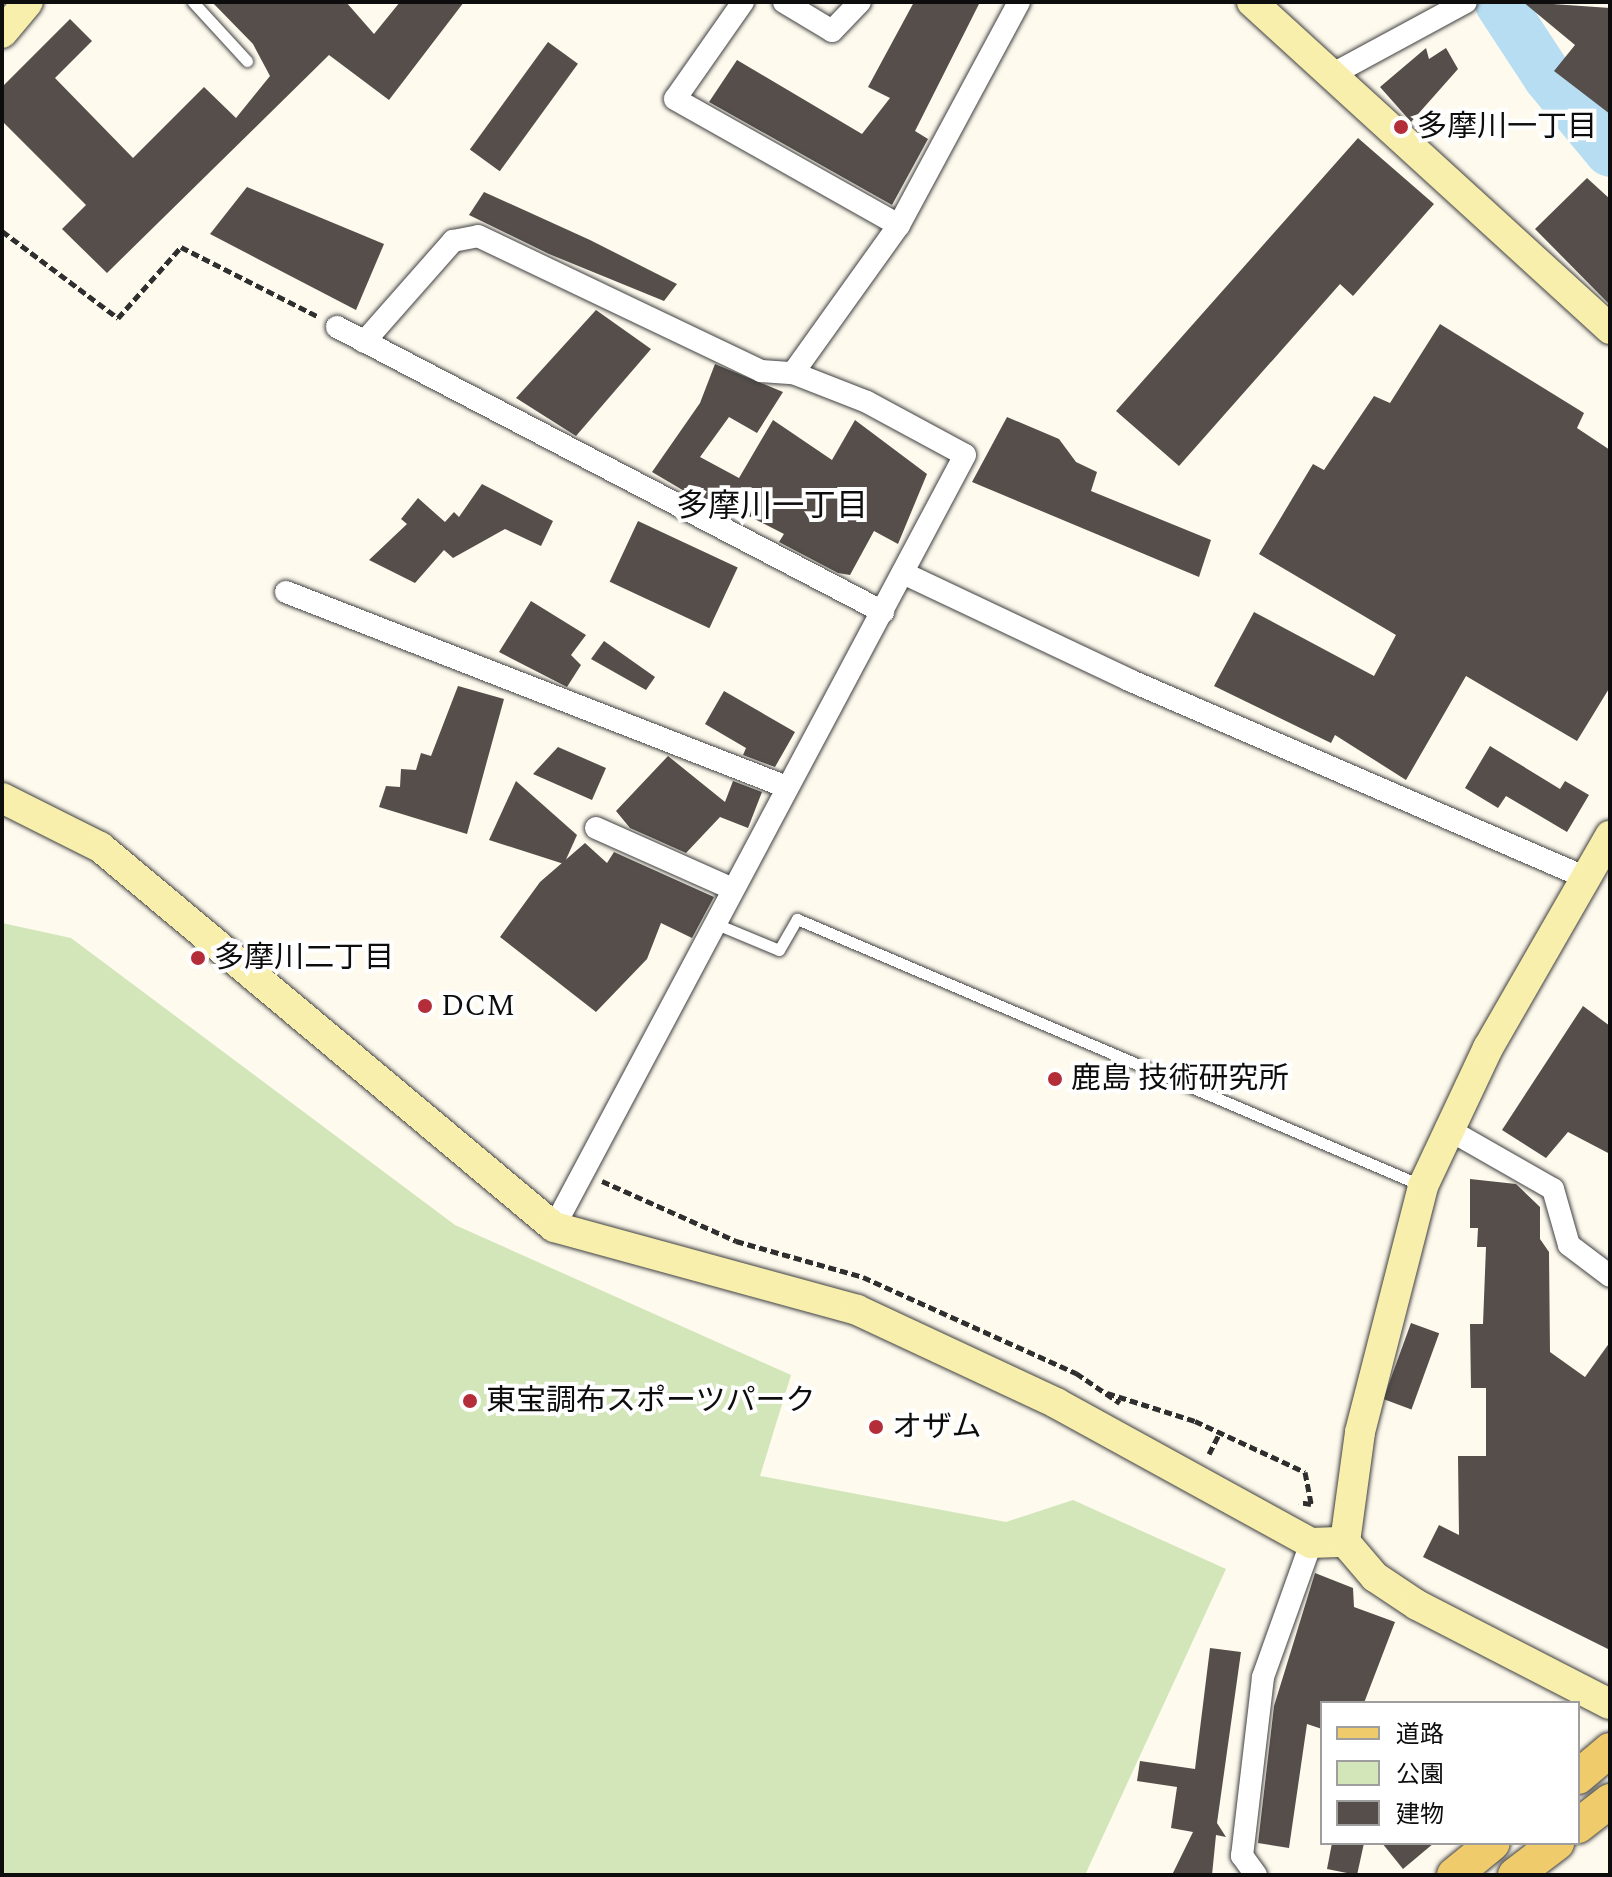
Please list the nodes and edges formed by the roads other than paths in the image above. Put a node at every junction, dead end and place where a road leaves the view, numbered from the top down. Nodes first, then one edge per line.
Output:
1 (28, 2) edge
2 (193, 2) edge
3 (743, 2) edge
4 (784, 2) edge
5 (860, 2) edge
6 (1019, 2) edge
7 (1252, 2) edge
8 (1466, 2) edge
9 (2, 33) edge
10 (247, 61) dead end
11 (1333, 74) junction
12 (899, 225) junction
13 (337, 327) road end
14 (1610, 329) edge
15 (364, 342) junction
16 (793, 373) junction
17 (903, 573) junction
18 (286, 592) dead end
19 (883, 612) junction
20 (784, 786) junction
21 (2, 798) edge
22 (596, 828) dead end
23 (1610, 836) edge
24 (1585, 877) junction
25 (731, 888) junction
26 (714, 923) junction
27 (1446, 1128) junction
28 (1423, 1186) junction
29 (554, 1227) junction
30 (1610, 1276) edge
31 (1345, 1542) junction
32 (1311, 1543) junction
33 (1610, 1704) edge
34 (1610, 1750) edge
35 (1580, 1775) edge
36 (1491, 1845) edge
37 (1554, 1845) edge
38 (1256, 1875) edge
39 (1454, 1875) edge
40 (1515, 1875) edge

1 - 9 street
2 - 10 lane
3 - 12 street
4 - 5 street
6 - 12 street
7 - 11 street
8 - 11 street
11 - 14 street
12 - 16 street
13 - 15 street
15 - 16 street
15 - 19 street
16 - 17 street
17 - 19 street
17 - 24 street
18 - 20 street
19 - 20 street
20 - 25 street
21 - 29 street
22 - 25 street
23 - 24 street
24 - 27 street
25 - 26 street
26 - 28 lane
26 - 29 street
27 - 28 street
27 - 30 street
28 - 31 street
29 - 32 street
31 - 32 street
31 - 33 street
32 - 38 street
34 - 35 main road
36 - 39 main road
37 - 40 main road

